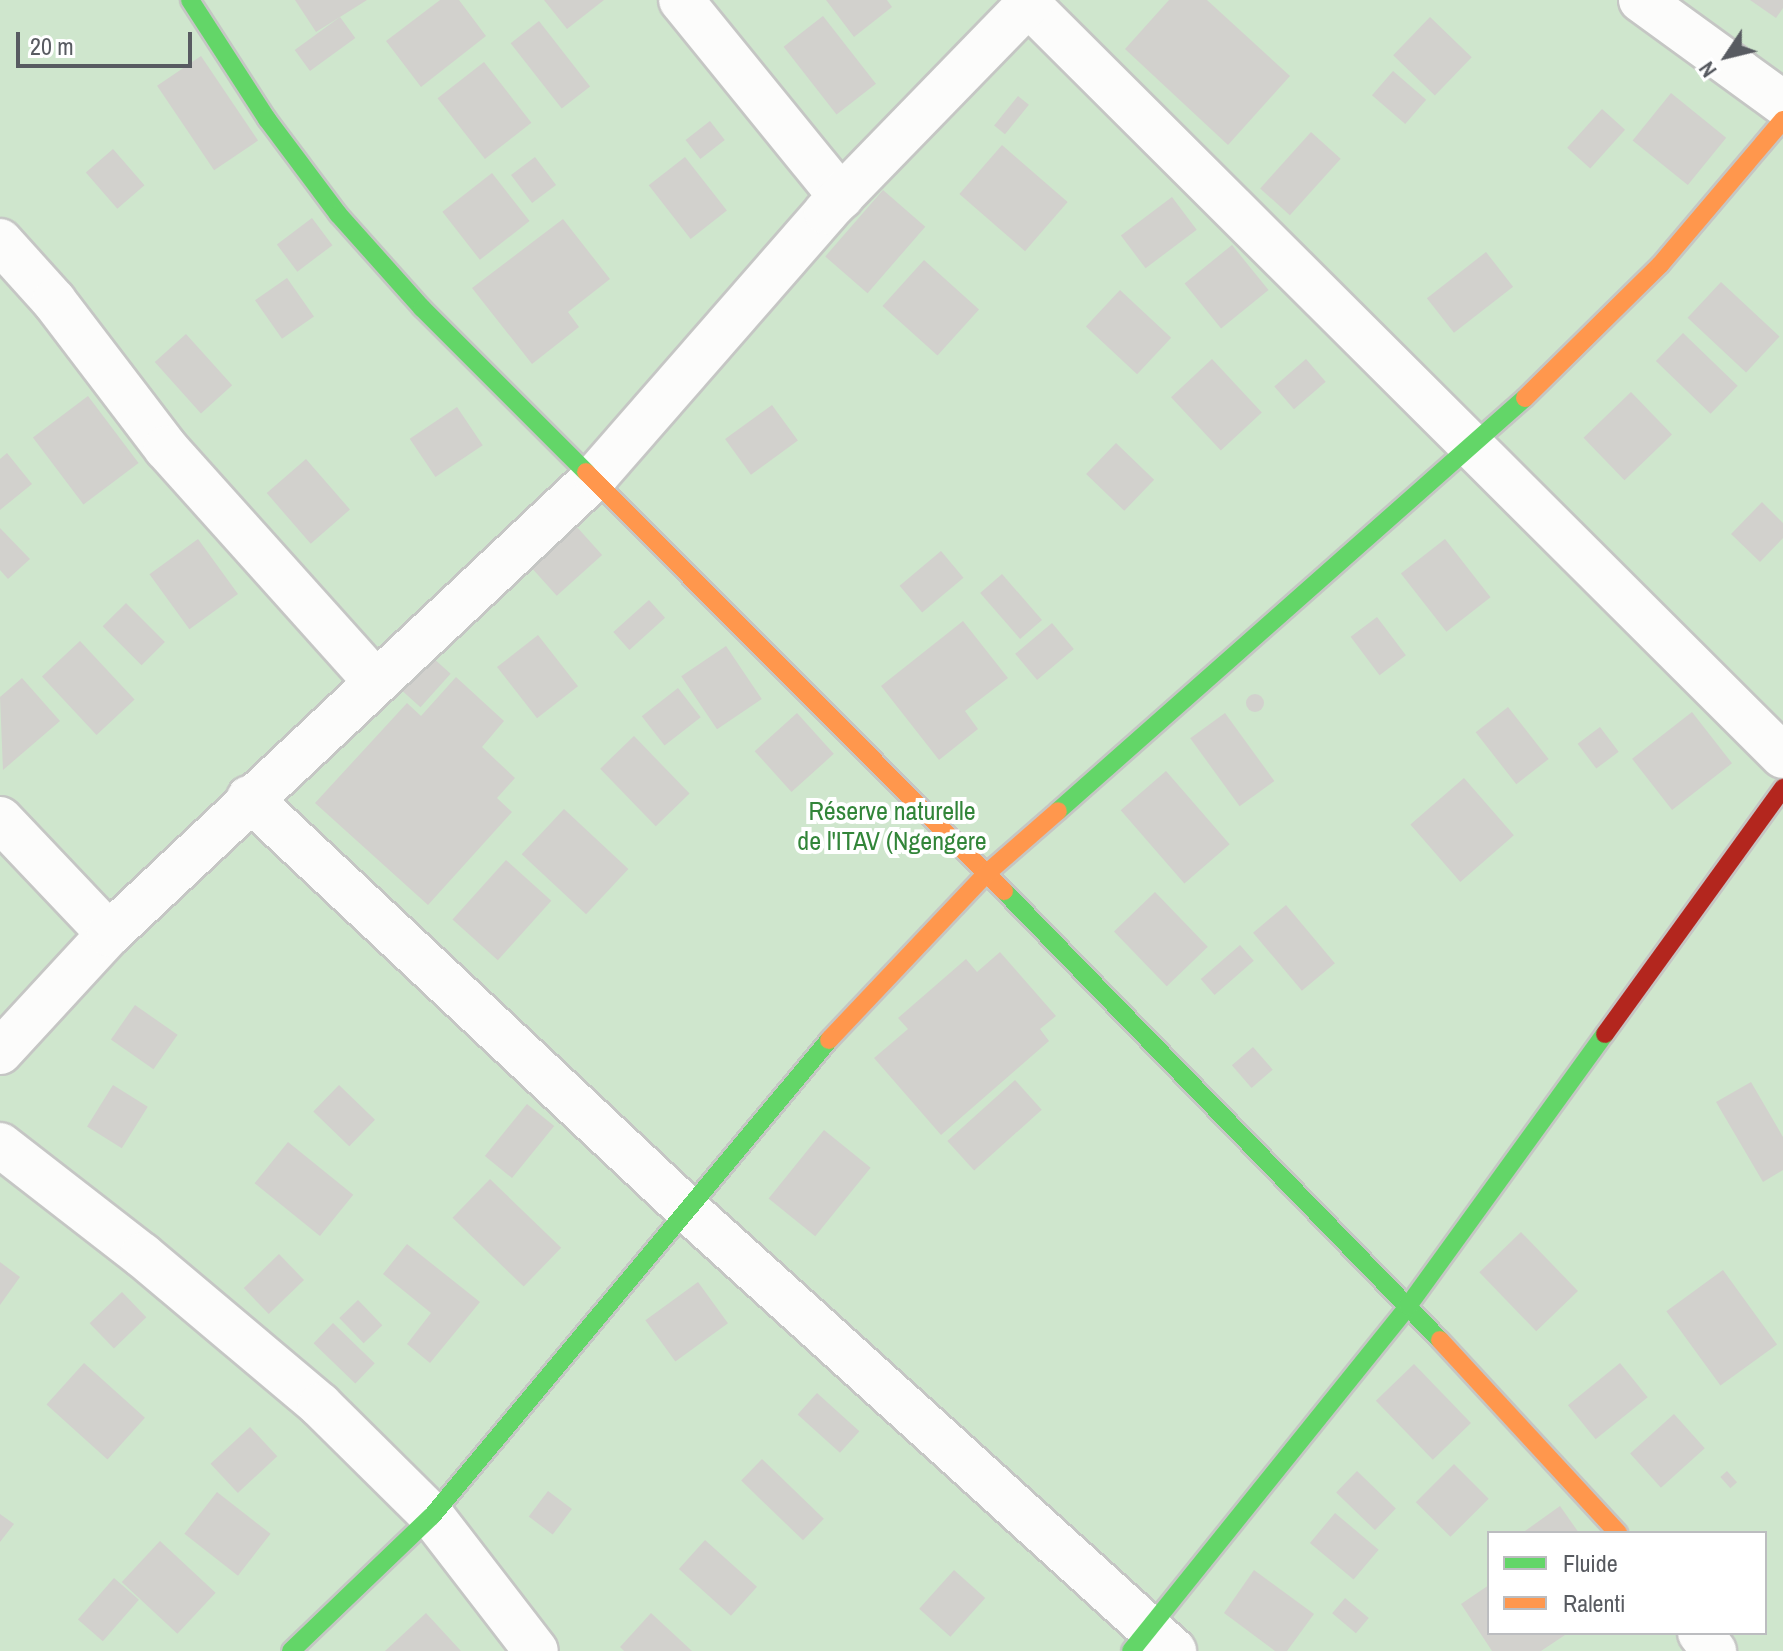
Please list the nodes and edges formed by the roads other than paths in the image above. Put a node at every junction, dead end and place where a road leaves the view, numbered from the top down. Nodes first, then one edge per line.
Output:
1 (190, 0) edge
2 (681, 0) edge
3 (1641, 0) edge
4 (1028, 1) edge
5 (1783, 103) edge
6 (1783, 120) edge
7 (841, 197) junction
8 (0, 241) edge
9 (1474, 448) junction
10 (596, 476) junction
11 (374, 680) junction
12 (1783, 756) edge
13 (1783, 788) edge
14 (249, 798) junction
15 (0, 819) edge
16 (987, 873) junction
17 (109, 934) junction
18 (0, 1052) edge
19 (0, 1145) edge
20 (689, 1211) junction
21 (1408, 1306) junction
22 (432, 1516) junction
23 (1616, 1531) edge
24 (1702, 1635) edge
25 (1151, 1643) edge
26 (291, 1651) edge
27 (536, 1651) edge
28 (1714, 1651) edge

1 - 10 street
2 - 7 street
3 - 5 street
4 - 7 street
4 - 9 street
6 - 9 street
7 - 10 street
8 - 11 street
9 - 12 street
9 - 16 street
10 - 11 street
10 - 16 street
11 - 14 street
13 - 21 street
14 - 17 street
14 - 20 street
15 - 17 street
16 - 20 street
16 - 21 street
17 - 18 street
19 - 22 street
20 - 22 street
20 - 25 street
21 - 23 street
21 - 25 street
22 - 26 street
22 - 27 street
24 - 28 street

